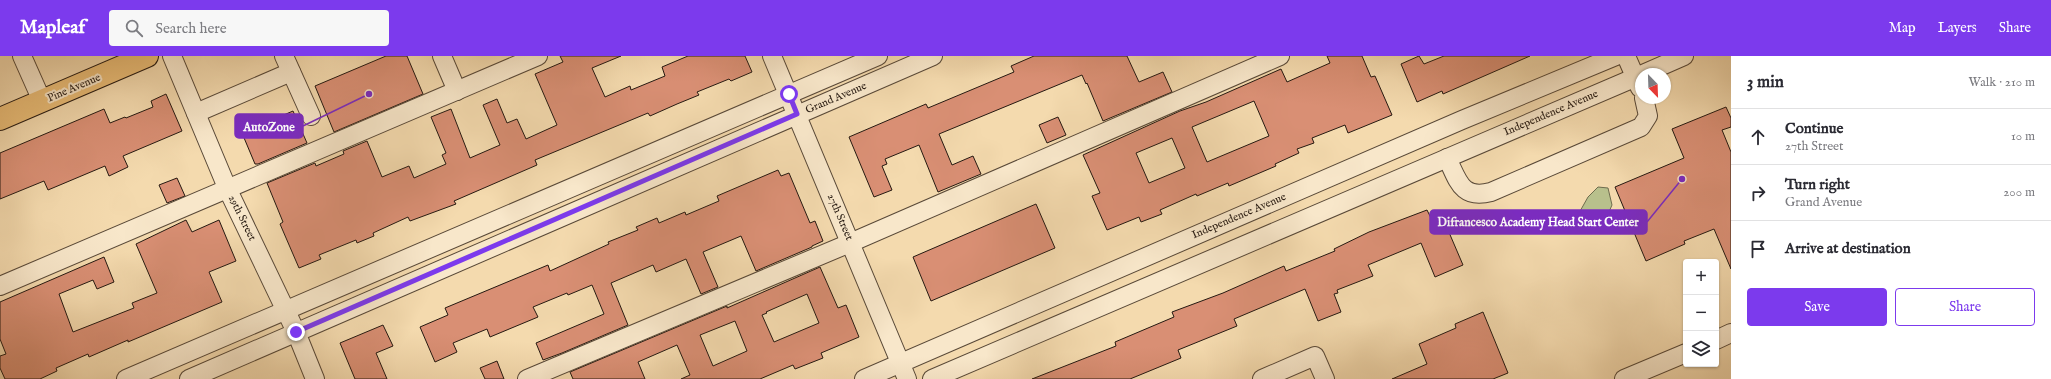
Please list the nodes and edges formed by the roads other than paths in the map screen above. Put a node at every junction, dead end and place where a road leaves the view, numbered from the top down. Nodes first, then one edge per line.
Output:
1 (22, 56) edge
2 (147, 56) edge
3 (172, 56) edge
4 (442, 56) edge
5 (538, 56) edge
6 (772, 56) edge
7 (878, 56) edge
8 (933, 56) edge
9 (1280, 56) edge
10 (1616, 56) edge
11 (1626, 56) edge
12 (1684, 56) edge
13 (288, 64) edge
14 (1661, 68) edge
15 (1635, 71) edge
16 (1635, 81) edge
17 (457, 91) junction
18 (789, 94) junction
19 (42, 101) junction
20 (1645, 104) edge
21 (196, 113) junction
22 (797, 114) junction
23 (311, 116) dead end
24 (0, 119) edge
25 (1462, 120) junction
26 (1473, 147) junction
27 (1447, 158) junction
28 (228, 190) junction
29 (539, 201) junction
30 (548, 222) junction
31 (1203, 232) junction
32 (850, 243) junction
33 (1214, 258) junction
34 (0, 286) edge
35 (286, 310) junction
36 (296, 332) junction
37 (1731, 333) edge
38 (1719, 339) edge
39 (1683, 354) edge
40 (904, 371) edge
41 (126, 379) edge
42 (189, 379) edge
43 (315, 379) edge
44 (527, 379) edge
45 (864, 379) edge
46 (932, 379) edge
47 (1262, 379) edge
48 (1325, 379) edge
49 (1624, 379) edge

1 - 19 street
2 - 19 main road, Pine Avenue
3 - 21 street, 29th Street
4 - 17 street
5 - 17 street
6 - 18 street, 27th Street
7 - 18 street
8 - 22 street, Grand Avenue
9 - 32 street
10 - 25 street, Independence Avenue
11 - 15 street
12 - 14 street, Independence Avenue
13 - 21 street
13 - 23 street
16 - 26 street, Independence Avenue
17 - 28 street
18 - 22 street, 27th Street
18 - 29 street
19 - 24 main road, Pine Avenue
20 - 27 street
21 - 28 street, 29th Street
22 - 30 street, Grand Avenue
22 - 32 street, 27th Street
25 - 26 street
25 - 31 street, Independence Avenue
26 - 27 street, Independence Avenue
27 - 33 street, Independence Avenue
28 - 34 street
28 - 35 street, 29th Street
29 - 30 street
29 - 35 street
30 - 36 street, Grand Avenue
31 - 33 street
31 - 40 street, Independence Avenue
32 - 40 street, 27th Street
32 - 44 street
33 - 46 street, Independence Avenue
35 - 36 street, 29th Street
35 - 41 street
36 - 42 street, Grand Avenue
36 - 43 street, 29th Street
37 - 38 street
39 - 49 street
40 - 45 street, Independence Avenue
47 - 48 street

